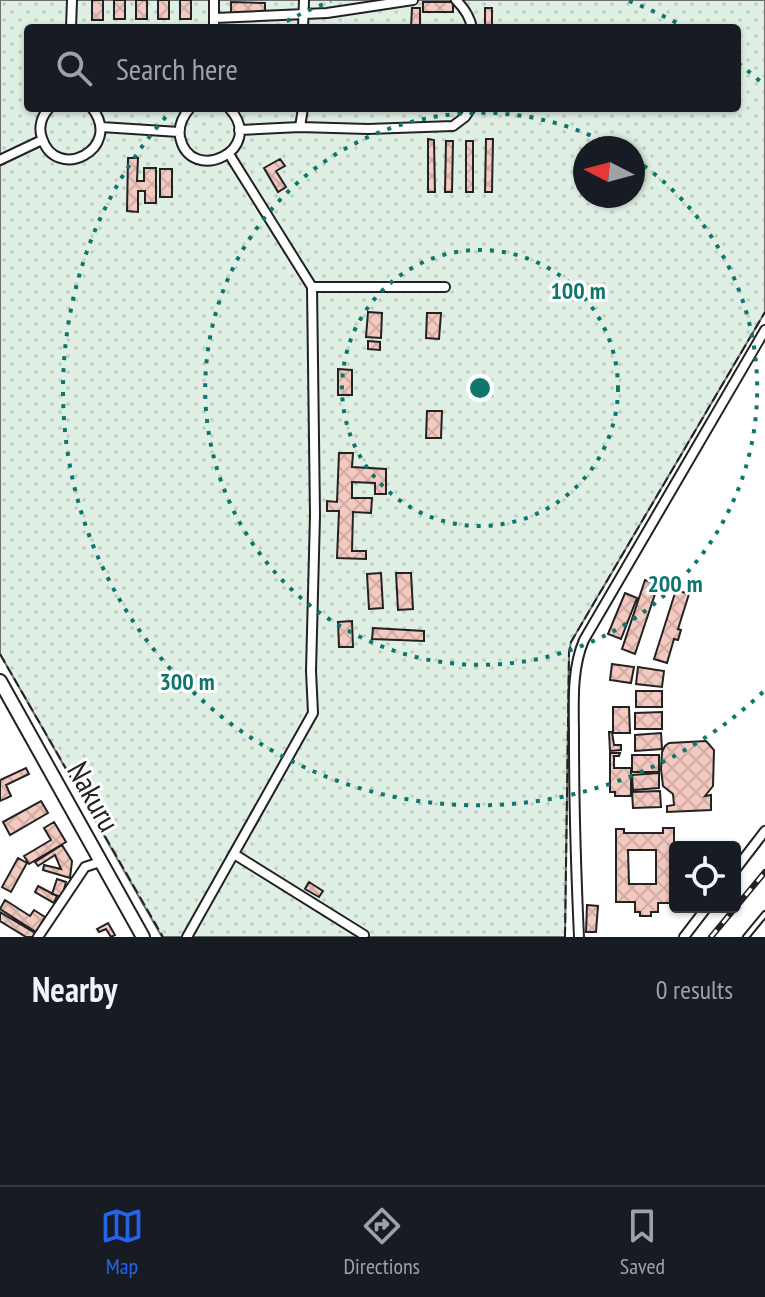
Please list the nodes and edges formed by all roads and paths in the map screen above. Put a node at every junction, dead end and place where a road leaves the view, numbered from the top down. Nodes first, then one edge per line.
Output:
1 (72, 0) edge
2 (214, 0) edge
3 (304, 0) edge
4 (413, 0) edge
5 (456, 0) edge
6 (303, 15) junction
7 (215, 18) junction
8 (71, 24) edge
9 (214, 24) edge
10 (303, 24) edge
11 (472, 24) edge
12 (47, 112) edge
13 (94, 112) edge
14 (187, 112) edge
15 (232, 112) edge
16 (302, 112) edge
17 (468, 112) edge
18 (101, 127) junction
19 (300, 127) junction
20 (239, 130) junction
21 (179, 132) junction
22 (42, 140) junction
23 (229, 154) junction
24 (0, 160) edge
25 (312, 287) junction
26 (445, 287) dead end
27 (765, 330) edge
28 (0, 681) edge
29 (765, 831) edge
30 (234, 854) junction
31 (100, 862) junction
32 (741, 862) edge
33 (702, 913) edge
34 (765, 914) edge
35 (138, 935) edge
36 (364, 935) dead end
37 (38, 937) edge
38 (187, 937) edge
39 (579, 937) edge
40 (684, 937) edge
41 (746, 937) edge

1 - 8 street
2 - 7 street
3 - 6 street
4 - 6 street
5 - 11 street
6 - 7 street
6 - 10 street
7 - 9 street
12 - 22 street
13 - 18 street
14 - 21 street
15 - 20 street
16 - 19 street
17 - 19 street
18 - 21 street
18 - 22 street
19 - 20 street
20 - 23 street
21 - 23 street
22 - 24 street
23 - 25 street
25 - 26 street
25 - 30 street
27 - 39 street
28 - 31 main road, Nakuru
29 - 32 street
30 - 36 street
30 - 38 street
31 - 35 main road, Nakuru
31 - 37 street
33 - 40 street
34 - 41 lane

